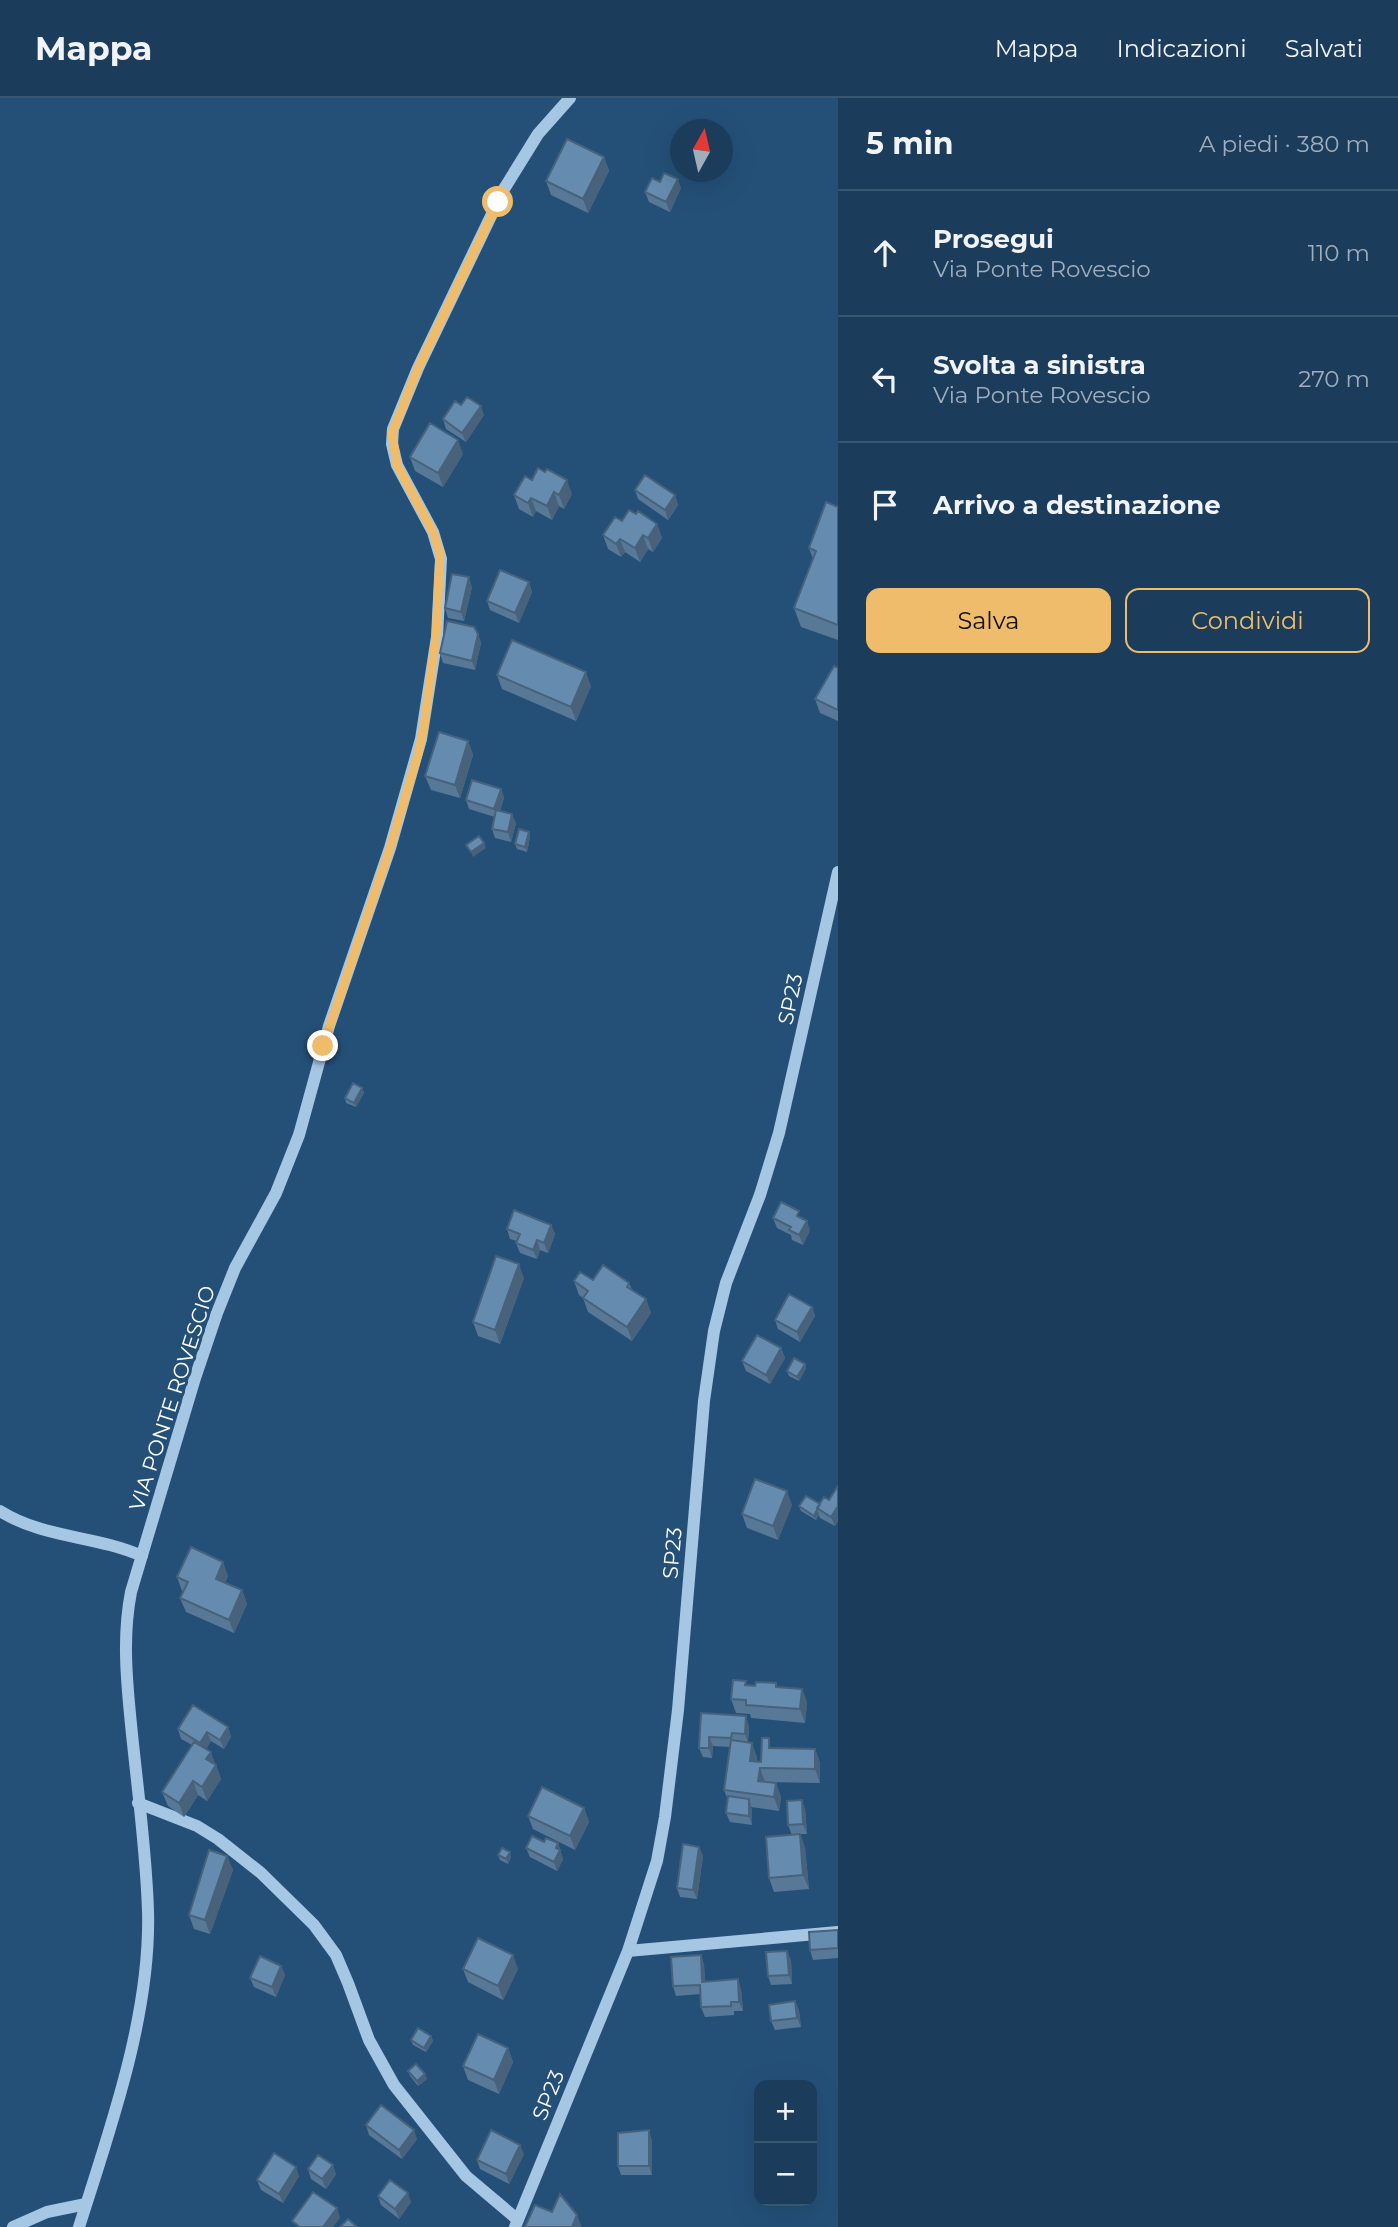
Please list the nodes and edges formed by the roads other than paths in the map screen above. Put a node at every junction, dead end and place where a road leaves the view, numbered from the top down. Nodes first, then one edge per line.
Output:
1 (570, 98) edge
2 (838, 872) edge
3 (0, 1511) edge
4 (142, 1556) junction
5 (138, 1803) junction
6 (838, 1932) edge
7 (628, 1951) junction
8 (86, 2204) junction
9 (516, 2224) edge
10 (13, 2227) edge
11 (79, 2227) edge

1 - 4 street, VIA PONTE ROVESCIO
2 - 7 street, SP23 / SP23
3 - 4 street
4 - 5 street, VIA PONTE ROVESCIO
5 - 8 street, VIA PONTE ROVESCIO
5 - 9 street
6 - 7 street
7 - 9 street, SP23 / SP23
8 - 10 street
8 - 11 street, VIA PONTE ROVESCIO

